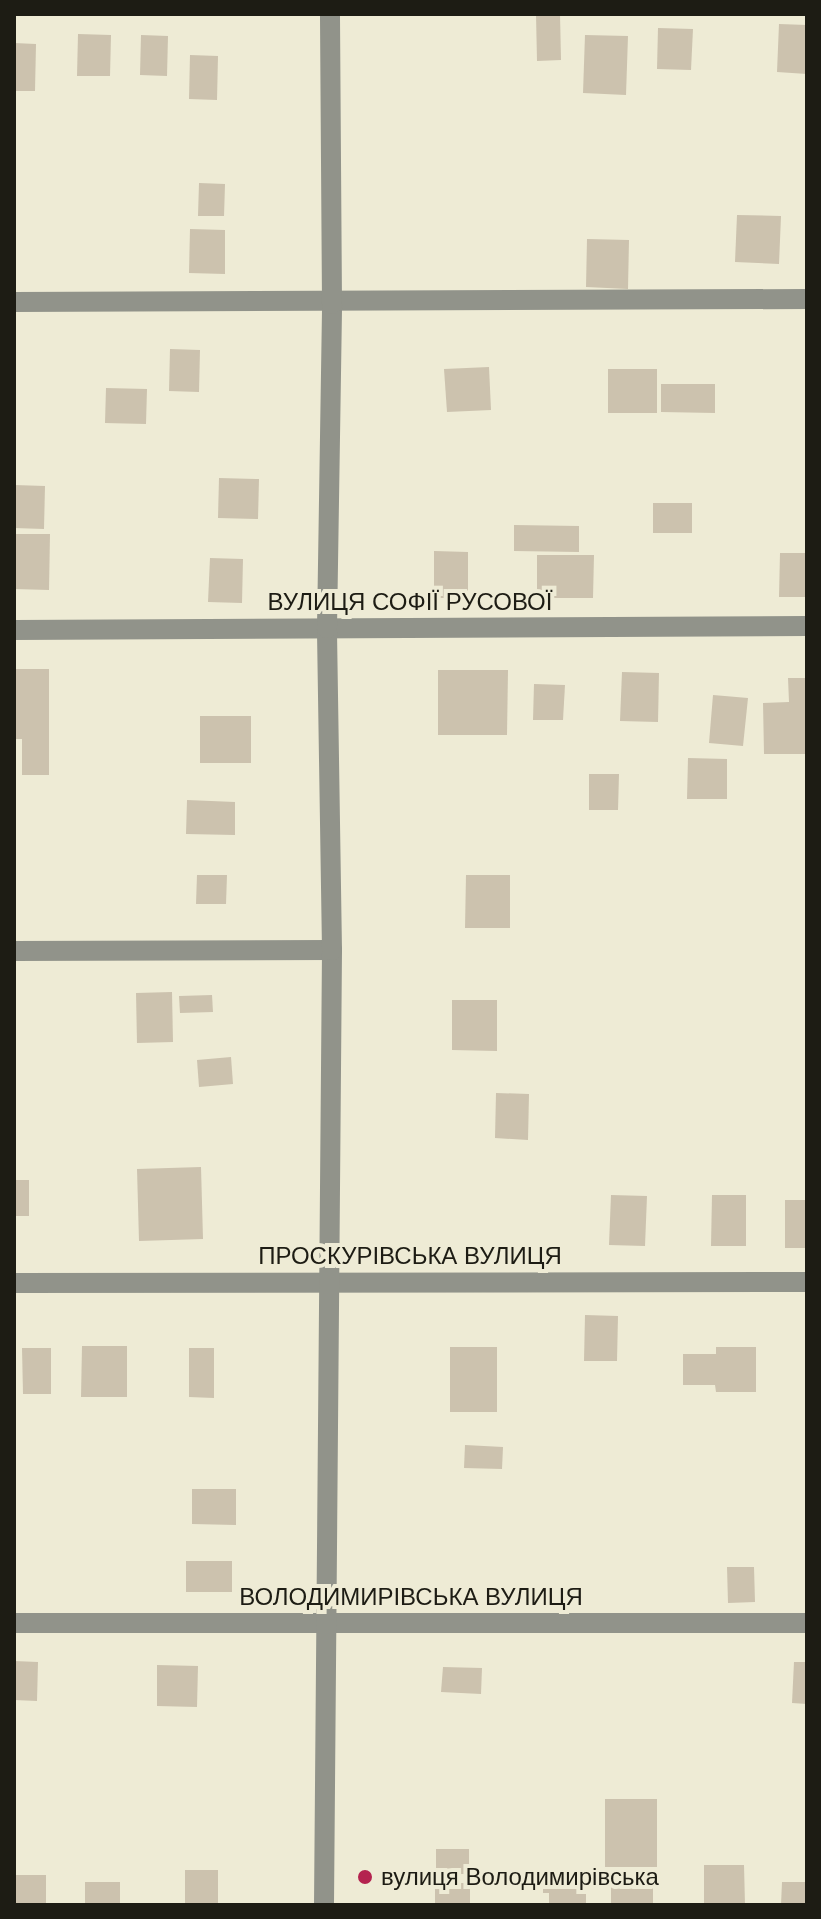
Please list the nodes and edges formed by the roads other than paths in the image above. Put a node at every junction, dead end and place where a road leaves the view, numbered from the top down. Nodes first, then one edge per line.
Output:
1 (330, 14) edge
2 (807, 299) edge
3 (14, 302) edge
4 (332, 304) junction
5 (807, 626) edge
6 (327, 628) junction
7 (14, 630) edge
8 (332, 950) junction
9 (14, 951) edge
10 (329, 1282) junction
11 (807, 1282) edge
12 (14, 1283) edge
13 (14, 1623) edge
14 (329, 1623) junction
15 (807, 1623) edge
16 (324, 1905) edge

1 - 4 street
2 - 4 street
3 - 4 street
4 - 6 street
5 - 6 street, ВУЛИЦЯ СОФІЇ РУСОВОЇ
6 - 7 street, ВУЛИЦЯ СОФІЇ РУСОВОЇ
6 - 8 street
8 - 9 street
8 - 10 street
10 - 11 street, ПРОСКУРІВСЬКА ВУЛИЦЯ
10 - 12 street, ПРОСКУРІВСЬКА ВУЛИЦЯ
10 - 14 street
13 - 14 street, ВОЛОДИМИРІВСЬКА ВУЛИЦЯ
14 - 15 street, ВОЛОДИМИРІВСЬКА ВУЛИЦЯ
14 - 16 street

